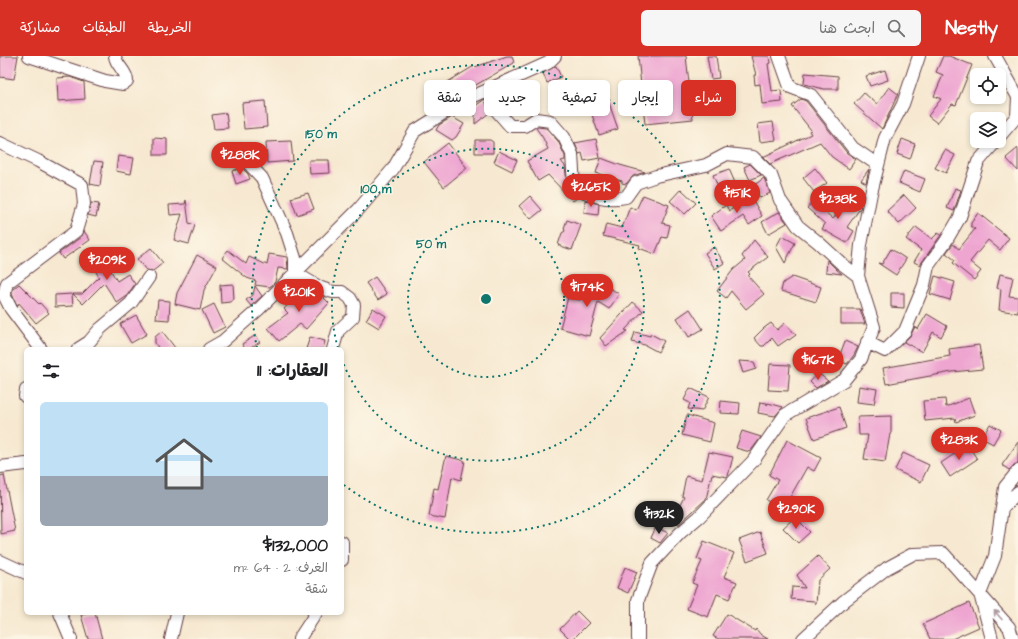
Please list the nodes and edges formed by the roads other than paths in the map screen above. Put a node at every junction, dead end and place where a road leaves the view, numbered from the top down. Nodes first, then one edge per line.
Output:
1 (29, 56) edge
2 (115, 56) edge
3 (555, 56) edge
4 (779, 56) edge
5 (919, 56) edge
6 (995, 56) edge
7 (511, 80) edge
8 (484, 92) edge
9 (501, 116) edge
10 (1006, 129) edge
11 (0, 143) edge
12 (990, 148) edge
13 (238, 152) dead end
14 (878, 165) junction
15 (295, 273) junction
16 (858, 276) junction
17 (149, 277) dead end
18 (868, 342) junction
19 (40, 347) edge
20 (81, 347) edge
21 (212, 347) edge
22 (334, 347) edge
23 (24, 464) edge
24 (0, 468) edge
25 (1018, 471) edge
26 (1018, 492) edge
27 (1002, 508) junction
28 (0, 561) edge
29 (24, 572) edge
30 (980, 594) junction
31 (61, 615) edge
32 (177, 615) edge
33 (315, 615) edge
34 (71, 639) edge
35 (171, 639) edge
36 (299, 639) edge
37 (638, 639) edge
38 (803, 639) edge
39 (992, 639) edge
40 (1013, 639) edge

1 - 2 street
3 - 7 street
4 - 14 street
5 - 14 street
6 - 10 street
8 - 15 street
9 - 16 street
11 - 19 street
12 - 18 street
13 - 15 street
14 - 16 street
15 - 21 street
15 - 22 street
16 - 18 street
17 - 20 street
18 - 37 street
23 - 24 street
25 - 27 street
26 - 27 street
27 - 30 street
28 - 29 street
30 - 38 street
30 - 39 street
40 -> 30 street
31 - 34 street
32 - 35 street
33 - 36 street

